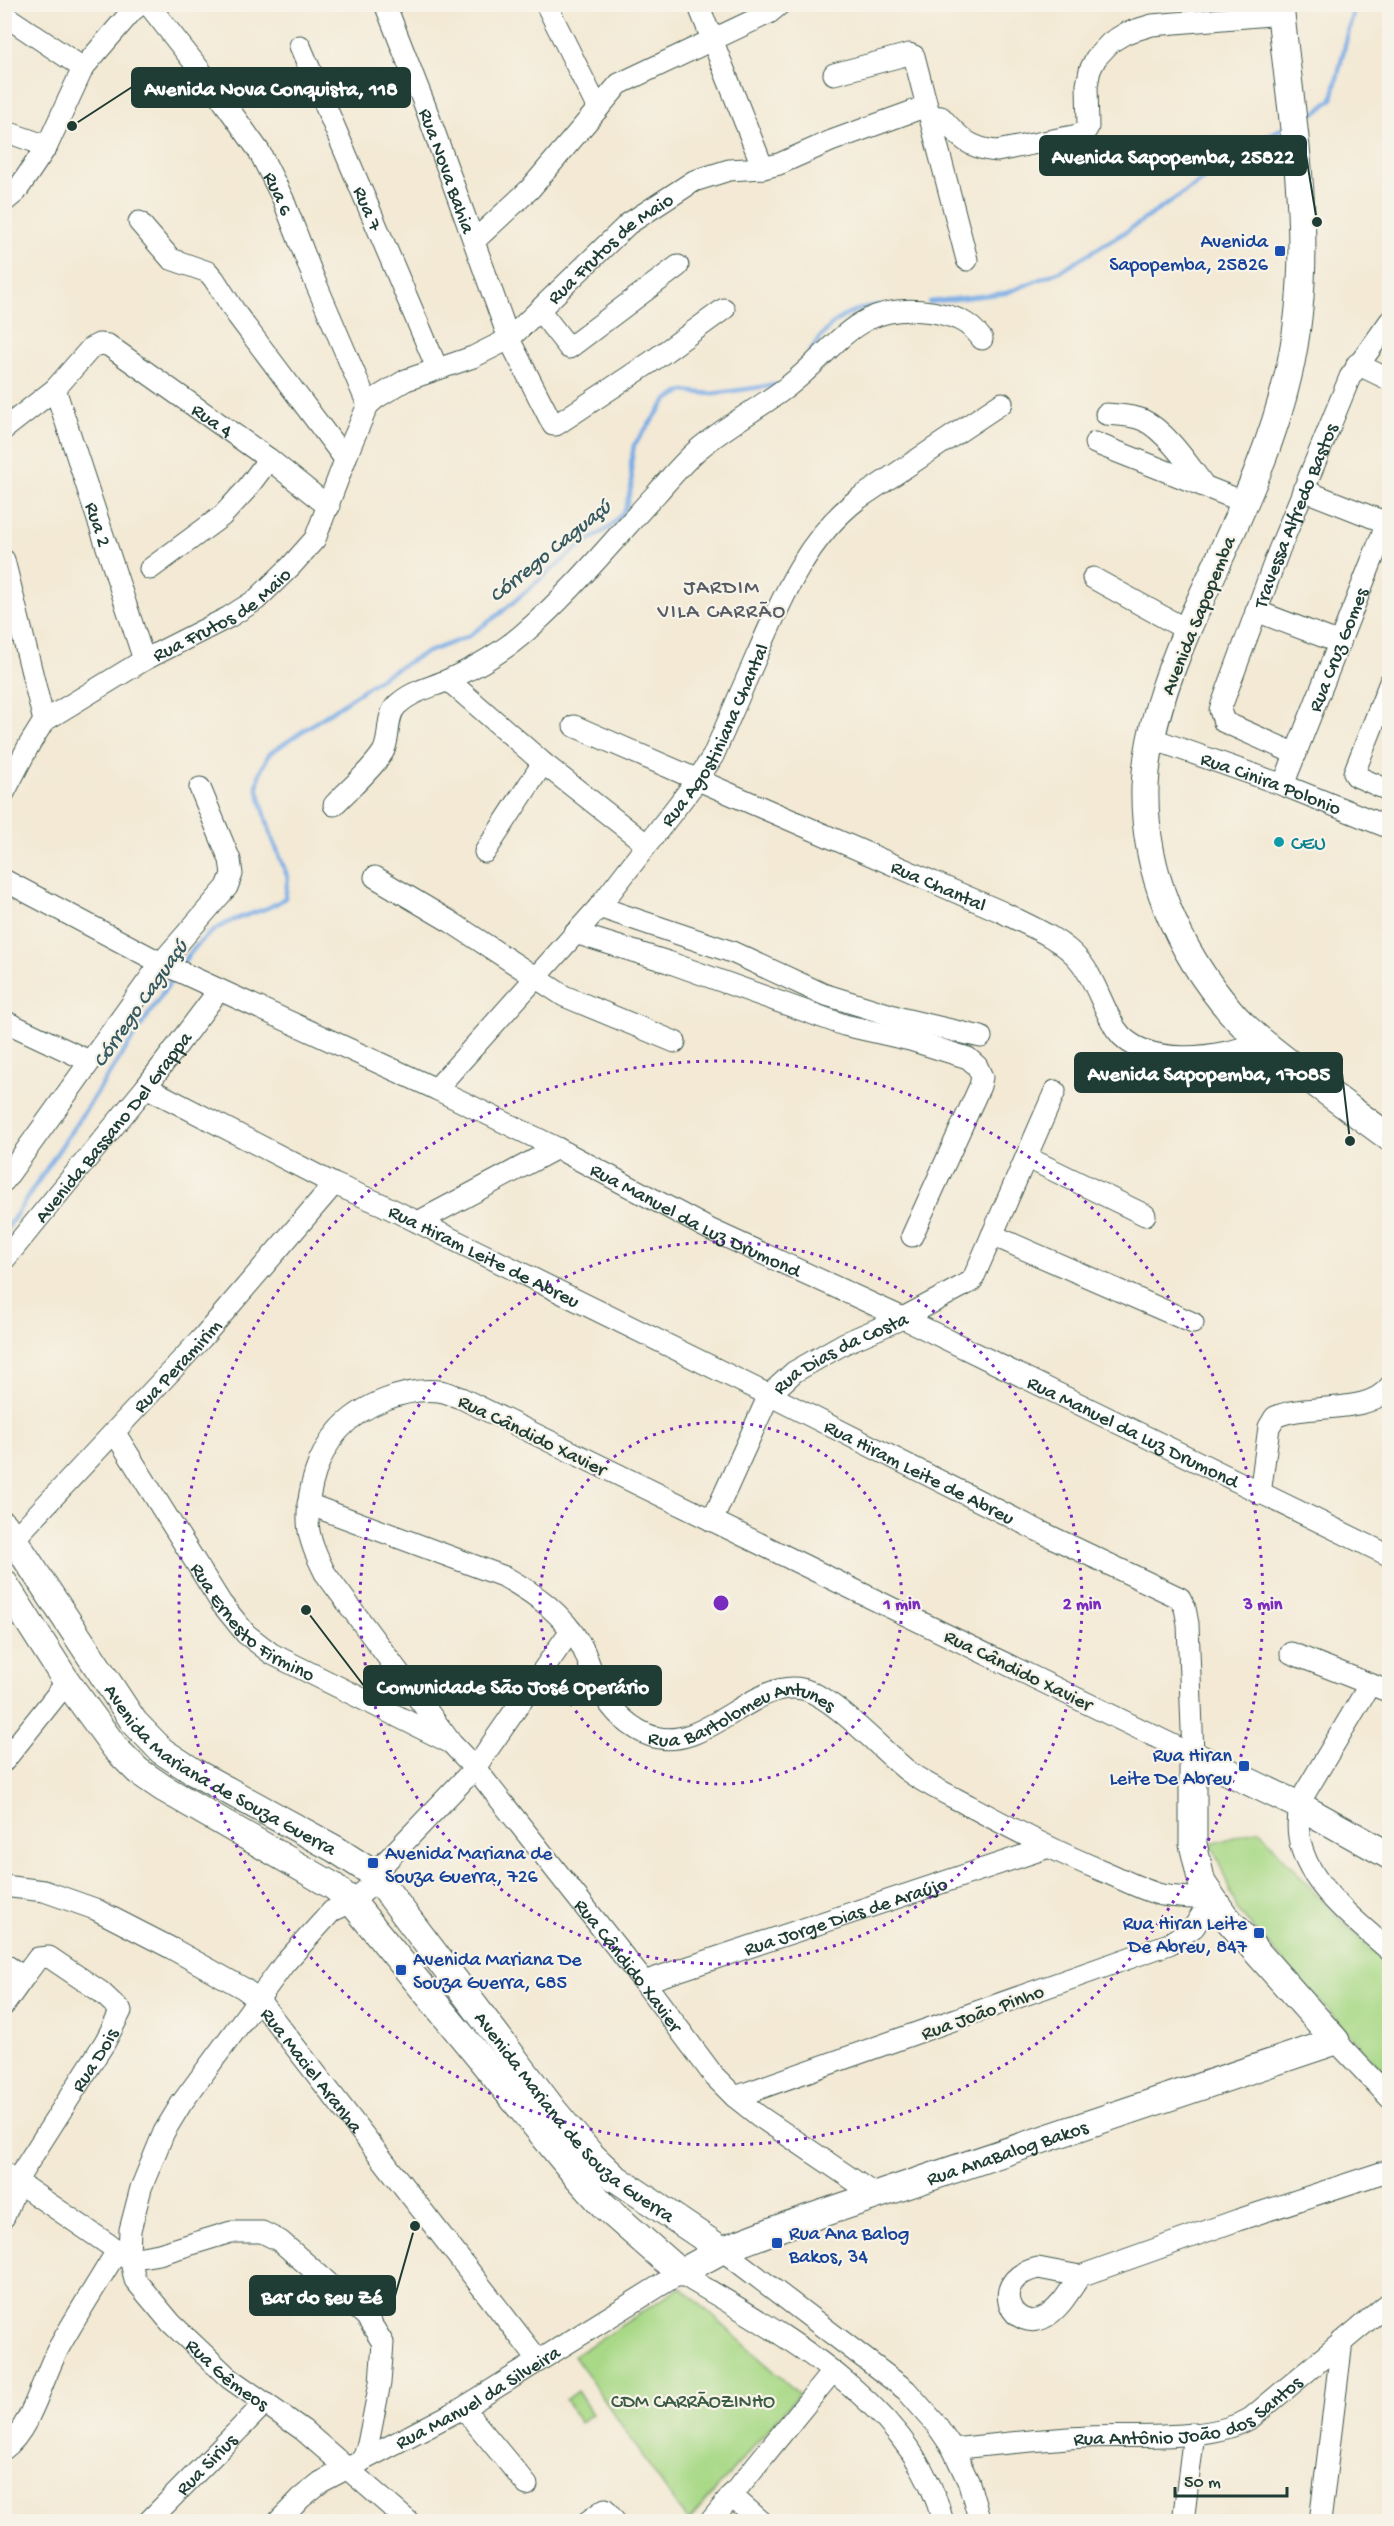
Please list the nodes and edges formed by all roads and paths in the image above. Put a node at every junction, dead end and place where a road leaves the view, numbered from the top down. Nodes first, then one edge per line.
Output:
1 (385, 4) edge
2 (546, 4) edge
3 (698, 4) edge
4 (136, 6) edge
5 (772, 7) edge
6 (1281, 9) edge
7 (4, 15) edge
8 (711, 41) junction
9 (300, 46) dead end
10 (83, 68) junction
11 (834, 74) dead end
12 (598, 109) junction
13 (928, 111) junction
14 (4, 130) edge
15 (47, 146) junction
16 (763, 168) junction
17 (4, 202) edge
18 (139, 222) dead end
19 (474, 241) junction
20 (967, 260) dead end
21 (678, 266) dead end
22 (724, 309) dead end
23 (540, 311) junction
24 (1389, 321) edge
25 (509, 339) junction
26 (982, 339) dead end
27 (1357, 364) junction
28 (436, 368) junction
29 (1389, 380) edge
30 (55, 389) junction
31 (1002, 403) dead end
32 (368, 405) junction
33 (1106, 414) dead end
34 (4, 429) edge
35 (1095, 443) dead end
36 (269, 459) junction
37 (345, 459) junction
38 (1204, 484) junction
39 (1303, 490) junction
40 (1244, 502) junction
41 (329, 507) junction
42 (1388, 519) edge
43 (4, 560) edge
44 (150, 569) dead end
45 (1093, 578) dead end
46 (1256, 611) junction
47 (1187, 630) junction
48 (1340, 643) junction
49 (144, 660) junction
50 (448, 680) junction
51 (1389, 682) edge
52 (44, 721) junction
53 (574, 726) dead end
54 (1153, 739) junction
55 (1296, 754) junction
56 (543, 763) junction
57 (698, 779) junction
58 (1283, 785) junction
59 (200, 788) dead end
60 (1389, 791) edge
61 (4, 793) edge
62 (334, 805) dead end
63 (1389, 828) edge
64 (646, 844) junction
65 (485, 852) dead end
66 (375, 877) dead end
67 (4, 880) edge
68 (599, 907) junction
69 (575, 933) junction
70 (167, 966) junction
71 (536, 976) junction
72 (210, 986) junction
73 (4, 1021) edge
74 (981, 1037) dead end
75 (1260, 1041) junction
76 (675, 1042) dead end
77 (89, 1061) junction
78 (146, 1087) junction
79 (436, 1089) junction
80 (1055, 1091) dead end
81 (1389, 1138) edge
82 (557, 1148) junction
83 (1026, 1157) junction
84 (4, 1181) edge
85 (334, 1184) junction
86 (1145, 1215) dead end
87 (418, 1222) junction
88 (992, 1235) junction
89 (912, 1236) dead end
90 (4, 1260) edge
91 (903, 1318) junction
92 (1192, 1323) dead end
93 (1389, 1386) edge
94 (769, 1395) junction
95 (115, 1433) junction
96 (1260, 1494) junction
97 (308, 1504) junction
98 (712, 1521) junction
99 (9, 1532) edge
100 (1389, 1556) edge
101 (4, 1583) edge
102 (571, 1630) junction
103 (1291, 1653) dead end
104 (67, 1682) junction
105 (1380, 1688) edge
106 (452, 1744) junction
107 (1193, 1755) junction
108 (4, 1761) edge
109 (475, 1768) junction
110 (1300, 1806) junction
111 (1046, 1848) junction
112 (1389, 1856) edge
113 (349, 1857) junction
114 (376, 1876) junction
115 (4, 1886) edge
116 (1212, 1899) junction
117 (340, 1900) junction
118 (1389, 1951) edge
119 (4, 1964) edge
120 (24, 1977) junction
121 (644, 1982) junction
122 (258, 1999) junction
123 (4, 2005) edge
124 (1336, 2041) junction
125 (735, 2097) junction
126 (1389, 2098) edge
127 (1389, 2170) edge
128 (10, 2178) edge
129 (877, 2196) junction
130 (4, 2217) edge
131 (722, 2250) junction
132 (123, 2255) junction
133 (680, 2273) junction
134 (1080, 2276) dead end
135 (1389, 2302) edge
136 (1342, 2341) junction
137 (539, 2361) junction
138 (832, 2372) junction
139 (264, 2404) junction
140 (463, 2408) junction
141 (1194, 2433) junction
142 (4, 2449) edge
143 (953, 2449) junction
144 (355, 2465) junction
145 (527, 2484) dead end
146 (731, 2495) junction
147 (148, 2522) edge
148 (278, 2522) edge
149 (409, 2522) edge
150 (710, 2522) edge
151 (762, 2522) edge
152 (943, 2522) edge
153 (980, 2522) edge
154 (1183, 2522) edge
155 (1320, 2522) edge

1 - 19 street, Rua Nova Bahia
2 - 12 street
3 - 8 street
4 - 10 street
4 - 32 street, Rua 6
5 - 8 street
6 - 13 street
6 - 40 main road, Avenida Sapopemba
7 - 10 street
8 - 12 street
8 - 16 street
9 - 28 street, Rua 7
10 - 15 street
11 - 13 street
12 - 19 street
13 - 16 street, Rua Frutos de Maio
13 - 20 street
14 - 15 street
15 - 17 street
16 - 23 street, Rua Frutos de Maio
18 - 37 street
19 - 25 street, Rua Nova Bahia
21 - 23 street
22 - 25 street, Rua Nova Bahia
23 - 25 street, Rua Frutos de Maio
24 - 27 street, Travessa Alfredo Bastos
25 - 28 street, Rua Frutos de Maio
26 - 50 street
27 - 29 street
27 - 39 street, Travessa Alfredo Bastos
28 - 32 street, Rua Frutos de Maio
30 - 34 street
30 - 36 street, Rua 4
30 - 49 street, Rua 2
31 - 57 street, Rua Agostiniana Chantal
32 - 37 street, Rua Frutos de Maio
33 - 38 street
35 - 38 street
36 - 41 street, Rua 4
36 - 44 street
37 - 41 street, Rua Frutos de Maio
38 - 40 street
39 - 42 street
39 - 46 street, Travessa Alfredo Bastos
40 - 47 main road, Avenida Sapopemba
41 - 49 street, Rua Frutos de Maio
42 - 48 street, Rua Cruz Gomes
43 - 52 street
45 - 47 street
46 - 48 street
46 - 55 street, Travessa Alfredo Bastos
47 - 54 main road, Avenida Sapopemba
48 - 55 street, Rua Cruz Gomes
49 - 52 street, Rua Frutos de Maio
50 - 56 street
50 - 62 street
51 - 60 street
52 - 61 street
53 - 57 street, Rua Chantal
54 - 58 street, Rua Cinira Polonio
54 - 75 main road, Avenida Sapopemba
55 - 58 street, Rua Cruz Gomes
56 - 64 street
56 - 65 street
57 - 64 street, Rua Agostiniana Chantal
57 - 75 street, Rua Chantal
58 - 63 street, Rua Cinira Polonio
59 - 70 street
64 - 68 street, Rua Agostiniana Chantal
66 - 71 street
67 - 70 street, Rua Manuel da Luz Drumond
68 - 69 street, Rua Agostiniana Chantal
68 - 74 street
69 - 71 street, Rua Agostiniana Chantal
69 - 89 street
70 - 72 street, Rua Manuel da Luz Drumond
70 - 77 street
71 - 76 street
71 - 79 street, Rua Agostiniana Chantal
72 - 78 street, Avenida Bassano Del Grappa
72 - 79 street, Rua Manuel da Luz Drumond
73 - 77 street
75 - 81 main road, Avenida Sapopemba
77 - 84 street
78 - 85 street, Rua Hiram Leite de Abreu
78 - 90 street, Avenida Bassano Del Grappa
79 - 82 street, Rua Manuel da Luz Drumond
80 - 83 street
82 - 87 street
82 - 91 street, Rua Manuel da Luz Drumond
83 - 86 street
83 - 88 street
85 - 87 street, Rua Hiram Leite de Abreu
85 - 95 street, Rua Peramirim
87 - 94 street, Rua Hiram Leite de Abreu
88 - 91 street, Rua Dias da Costa
88 - 92 street
91 - 94 street, Rua Dias da Costa
91 - 96 street, Rua Manuel da Luz Drumond
93 - 96 street
94 - 98 street, Rua Dias da Costa
94 - 107 street, Rua Hiram Leite de Abreu
95 - 99 street, Rua Peramirim
95 - 106 street, Rua Ernesto Firmino
96 - 100 street, Rua Manuel da Luz Drumond
97 - 98 street, Rua Cândido Xavier
97 - 102 street, Rua Bartolomeu Antunes
97 - 106 street, Rua Cândido Xavier
98 - 107 street, Rua Cândido Xavier
99 - 113 main road, Avenida Mariana de Souza Guerra
101 - 104 main road, Avenida Mariana de Souza Guerra
102 - 109 street
102 - 111 street, Rua Bartolomeu Antunes
103 - 105 street
104 - 108 street
104 - 117 main road, Avenida Mariana de Souza Guerra
105 - 110 street
106 - 109 street, Rua Cândido Xavier
107 - 110 main road, Rua Cândido Xavier
107 - 116 main road, Rua Hiram Leite de Abreu
109 - 114 street
109 - 121 street, Rua Cândido Xavier
110 - 112 main road, Rua Cândido Xavier
110 - 118 street
111 - 116 street, Rua Bartolomeu Antunes
111 - 121 street, Rua Jorge Dias de Araújo
113 - 114 main road, Avenida Mariana de Souza Guerra
113 - 117 street
114 - 117 street
114 - 131 main road, Avenida Mariana de Souza Guerra
115 - 122 street, Rua Maciel Aranha
116 - 124 main road, Rua Hiram Leite de Abreu
116 - 125 street, Rua João Pinho
117 - 122 street
117 - 133 main road, Avenida Mariana de Souza Guerra
119 - 120 street
120 - 123 street
120 - 128 street, Rua Dois
121 - 125 street, Rua Cândido Xavier
122 - 132 street
122 - 137 street, Rua Maciel Aranha
124 - 126 street, Rua Hiram Leite de Abreu
124 - 129 main road, Rua AnaBalog Bakos
125 - 129 street, Rua Cândido Xavier
127 - 134 street
128 - 130 street, Rua Dois
128 - 132 street
129 - 131 main road, Rua AnaBalog Bakos
131 - 133 main road, Rua AnaBalog Bakos
131 - 143 street, Avenida Mariana de Souza Guerra
132 - 139 street, Rua Gêmeos
132 - 142 street
132 - 144 street
133 - 137 street, Rua Manuel da Silveira
133 - 138 street, Avenida Mariana de Souza Guerra
135 - 136 street, Rua Antônio João dos Santos
136 - 141 street, Rua Antônio João dos Santos
136 - 155 street
137 - 140 street, Rua Manuel da Silveira
138 - 146 street
138 - 152 street, Avenida Mariana de Souza Guerra
139 - 144 street, Rua Gêmeos
139 - 147 street, Rua Sirius
140 - 144 street, Rua Manuel da Silveira
140 - 145 street
141 - 143 street, Rua Antônio João dos Santos
141 - 154 street
143 - 153 street, Avenida Mariana de Souza Guerra
144 - 148 street, Rua Manuel da Silveira
144 - 149 street, Rua Gêmeos
146 - 150 street
146 - 151 street

